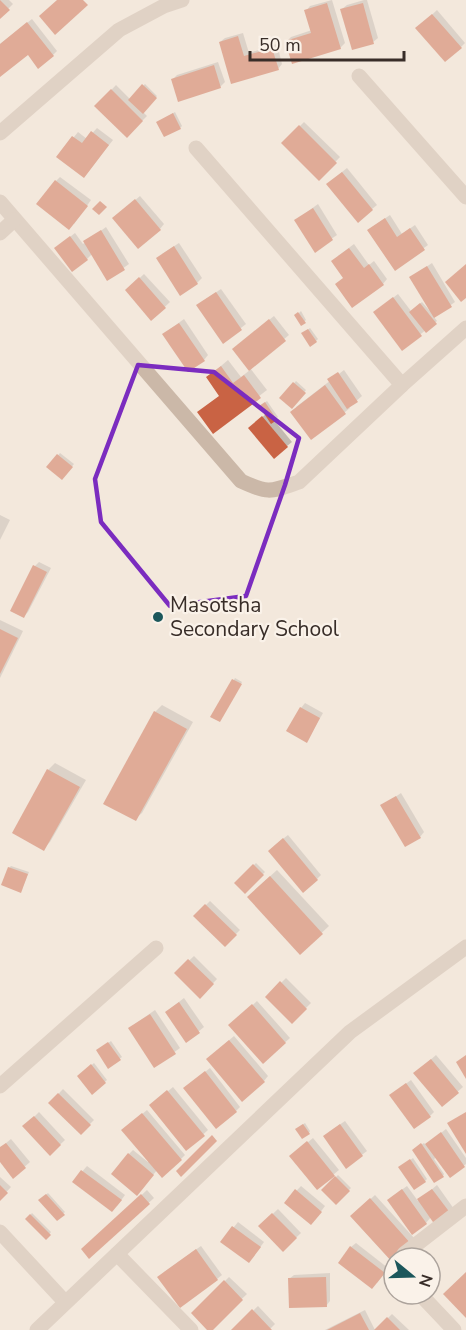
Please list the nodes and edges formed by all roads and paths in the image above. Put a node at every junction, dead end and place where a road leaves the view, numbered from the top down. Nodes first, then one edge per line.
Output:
1 (182, 0) edge
2 (359, 76) dead end
3 (0, 133) edge
4 (196, 148) dead end
5 (466, 197) edge
6 (0, 202) edge
7 (14, 220) junction
8 (0, 233) edge
9 (466, 328) edge
10 (402, 385) junction
11 (466, 947) edge
12 (156, 948) dead end
13 (0, 1086) edge
14 (466, 1206) edge
15 (0, 1232) edge
16 (414, 1246) edge
17 (117, 1254) junction
18 (65, 1302) junction
19 (431, 1306) edge
20 (37, 1330) edge
21 (191, 1330) edge
22 (454, 1330) edge

1 - 3 street
2 - 5 street
4 - 10 street
6 - 7 street
7 - 8 street
7 - 10 street
9 - 10 street
11 - 17 street
12 - 13 street
14 - 16 street
15 - 18 street
17 - 18 street
17 - 21 street
18 - 20 street
19 - 22 street

